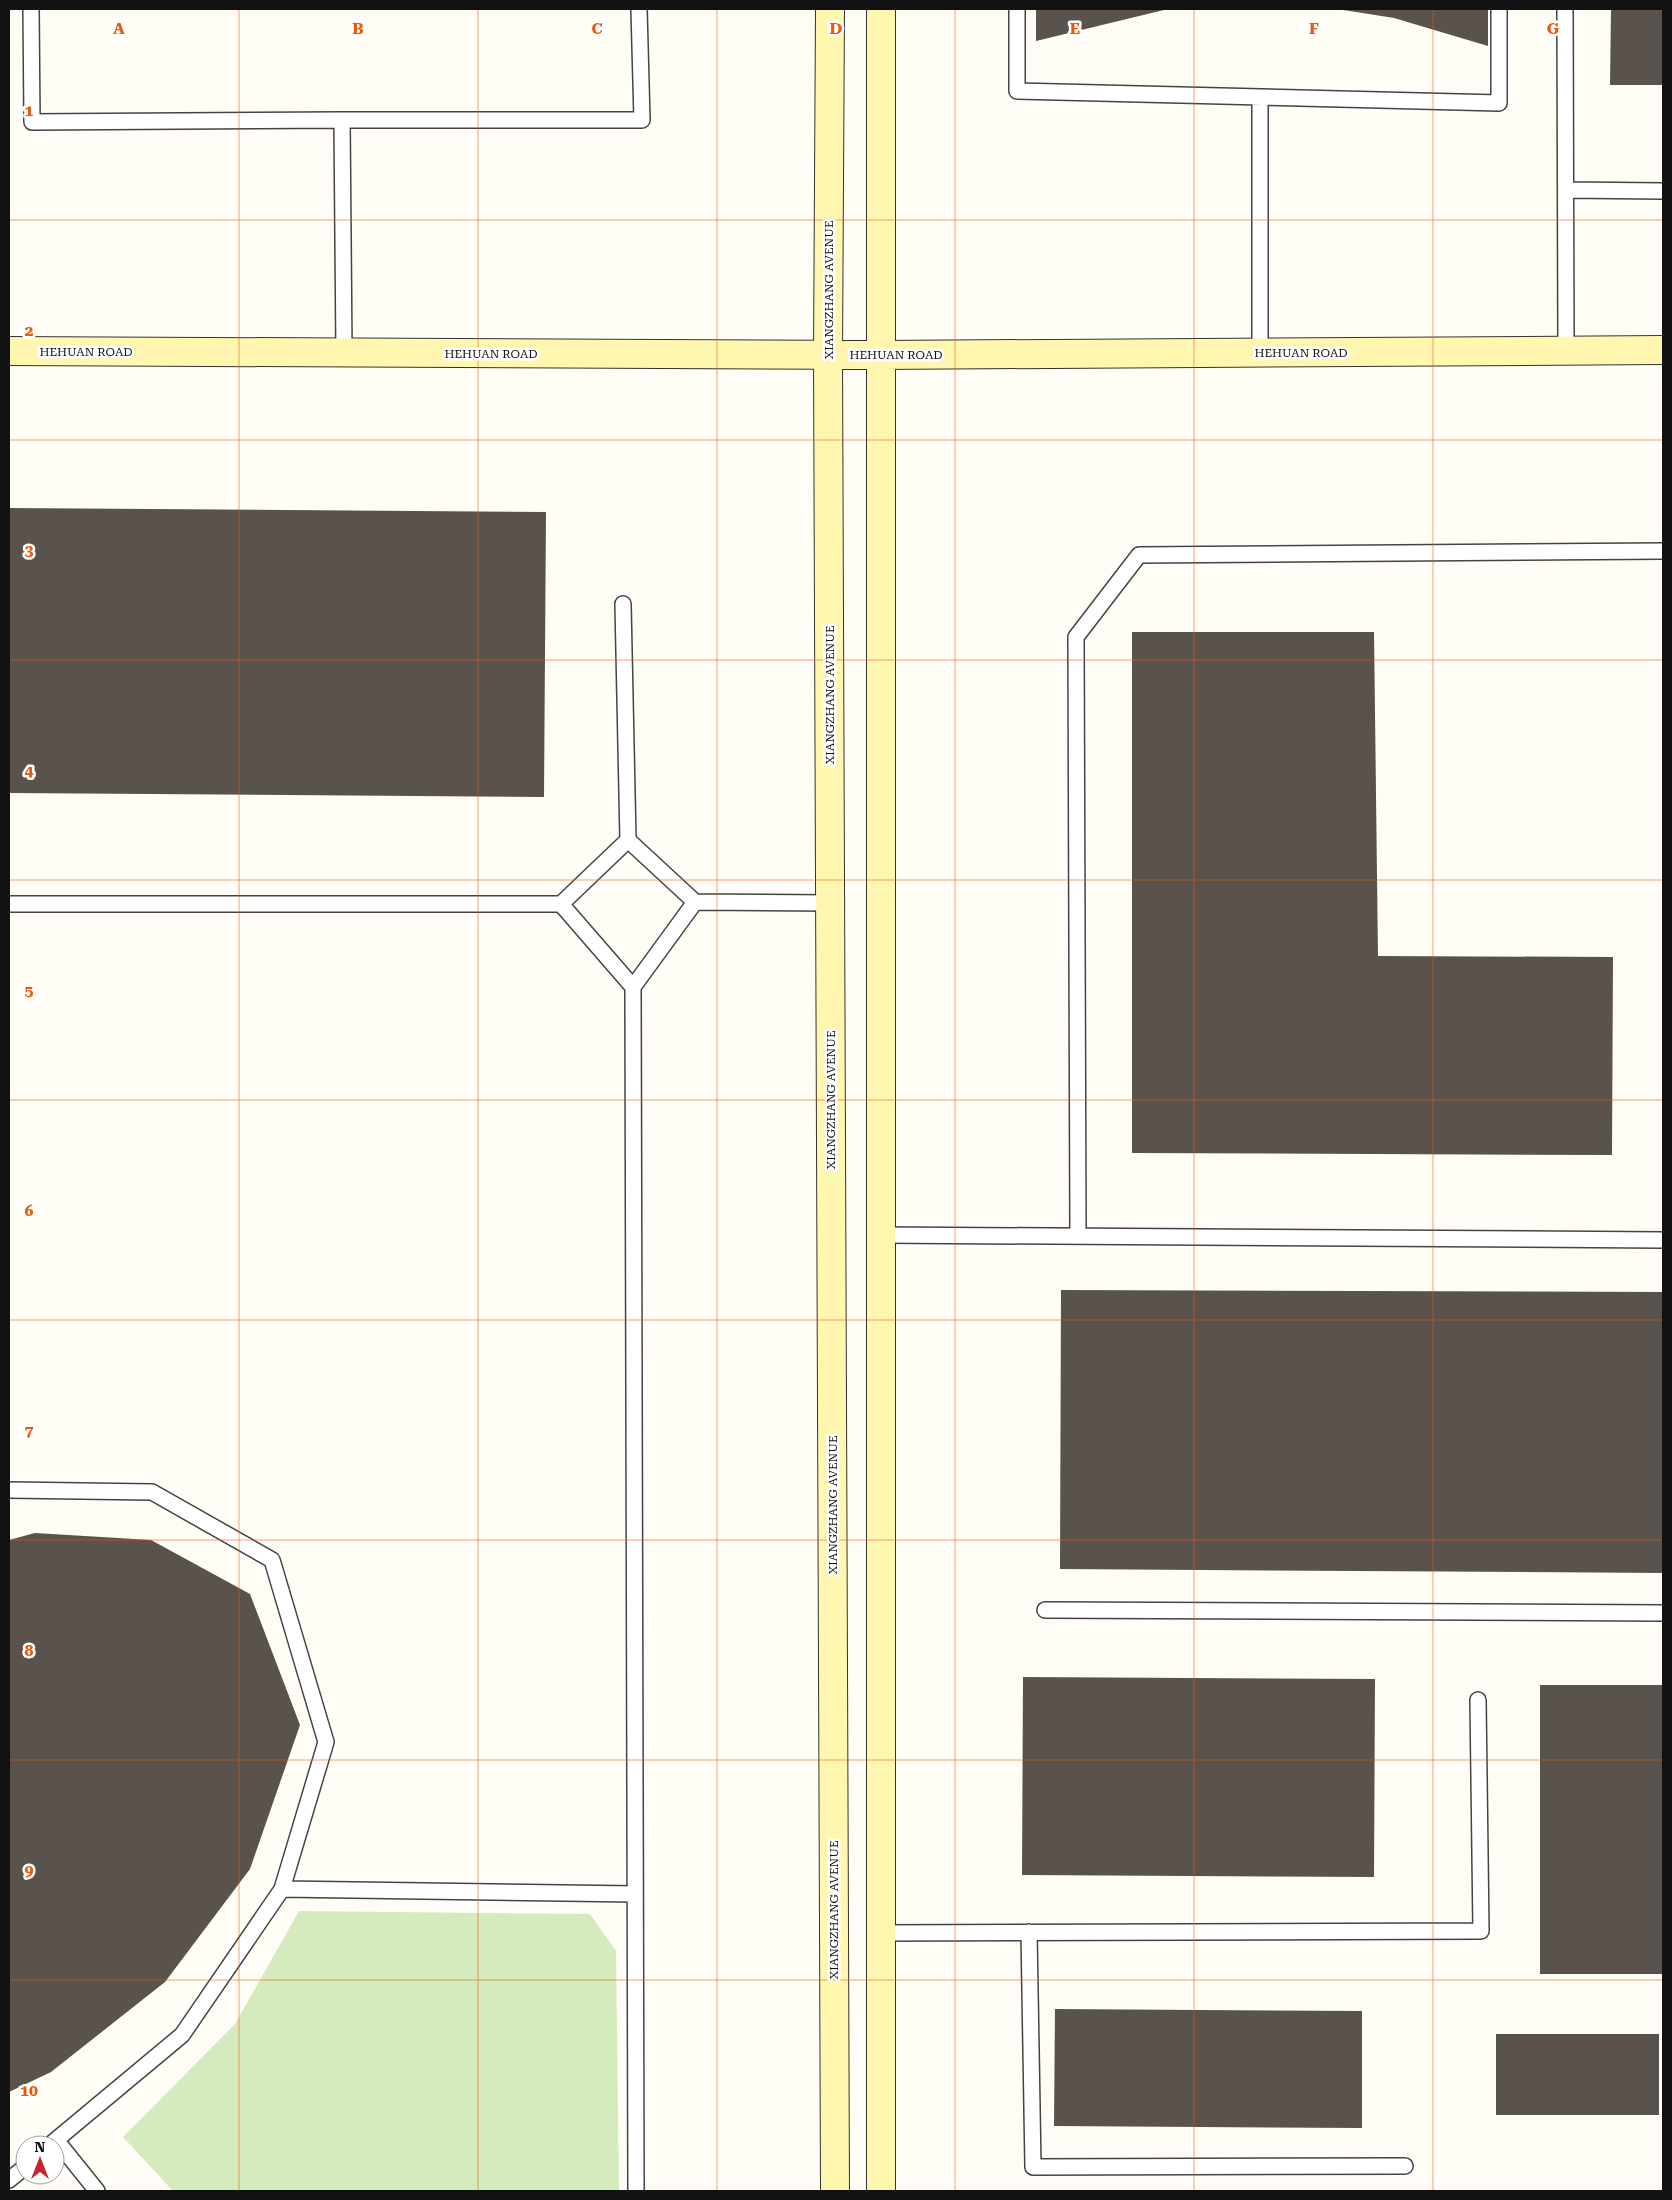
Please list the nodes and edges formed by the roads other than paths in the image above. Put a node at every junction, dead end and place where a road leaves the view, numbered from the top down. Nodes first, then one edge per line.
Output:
1 (31, 9) edge
2 (639, 9) edge
3 (830, 9) edge
4 (881, 9) edge
5 (1017, 9) edge
6 (1499, 9) edge
7 (1565, 9) edge
8 (1260, 97) junction
9 (342, 120) junction
10 (1566, 190) junction
11 (1663, 191) edge
12 (1566, 350) junction
13 (1663, 350) edge
14 (9, 351) edge
15 (344, 353) junction
16 (1260, 353) junction
17 (828, 355) junction
18 (881, 355) junction
19 (1663, 551) edge
20 (623, 604) dead end
21 (628, 840) junction
22 (696, 902) junction
23 (831, 903) junction
24 (9, 904) edge
25 (562, 904) junction
26 (633, 987) junction
27 (881, 1235) junction
28 (1078, 1236) junction
29 (1663, 1240) edge
30 (9, 1490) edge
31 (1045, 1610) dead end
32 (1663, 1613) edge
33 (1478, 1700) dead end
34 (282, 1889) junction
35 (635, 1894) junction
36 (1029, 1932) junction
37 (881, 1933) junction
38 (62, 2135) edge
39 (65, 2155) edge
40 (1405, 2166) dead end
41 (96, 2191) edge
42 (636, 2191) edge
43 (835, 2191) edge
44 (881, 2191) edge

1 - 9 lane
2 - 9 lane
3 - 17 main road, XIANGZHANG AVENUE
4 - 18 main road
5 - 8 lane
6 - 8 lane
7 - 10 lane
8 - 16 lane
9 - 15 lane
10 - 11 lane
10 - 12 lane
12 - 13 main road, HEHUAN ROAD
12 - 16 main road, HEHUAN ROAD
14 - 15 main road, HEHUAN ROAD
15 - 17 main road, HEHUAN ROAD
16 - 18 main road, HEHUAN ROAD
17 - 18 main road, HEHUAN ROAD
17 - 23 main road, XIANGZHANG AVENUE
18 - 27 main road
19 - 28 lane
20 - 21 lane
21 - 22 lane
21 - 25 lane
22 - 23 lane
22 - 26 lane
23 - 43 main road, XIANGZHANG AVENUE
24 - 25 lane
25 - 26 lane
26 - 35 lane
27 - 28 lane
27 - 37 main road
28 - 29 lane
30 - 34 lane
31 - 32 lane
33 - 36 lane
34 - 35 lane
34 - 38 lane
35 - 42 lane
36 - 37 lane
36 - 40 lane
37 - 44 main road
39 - 41 lane

